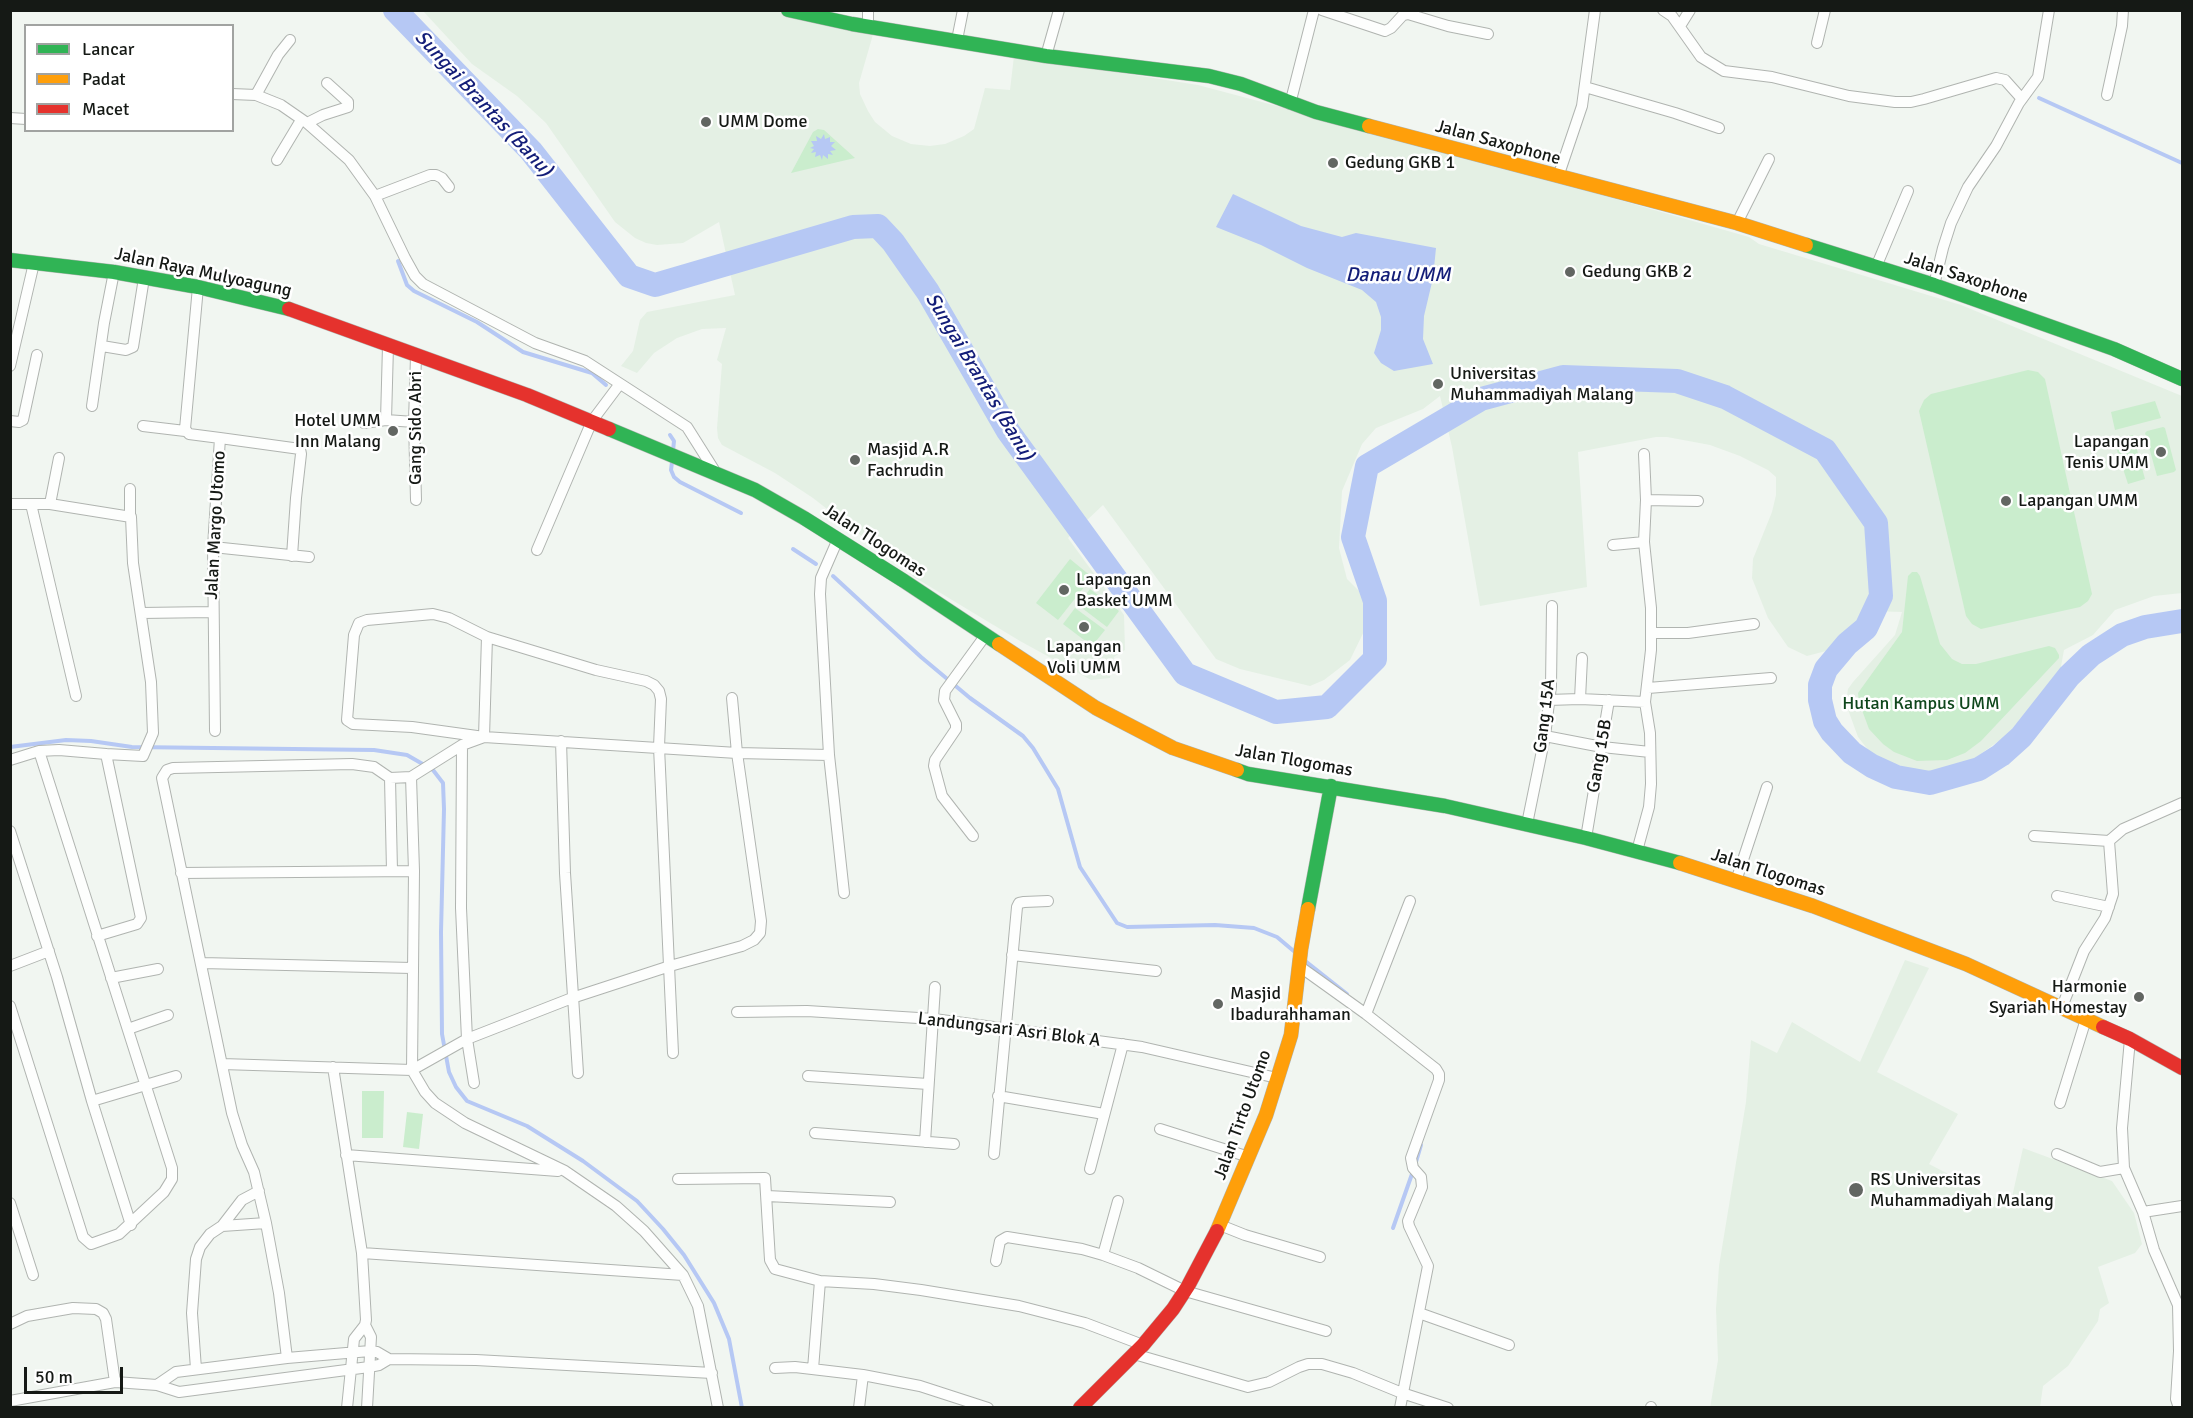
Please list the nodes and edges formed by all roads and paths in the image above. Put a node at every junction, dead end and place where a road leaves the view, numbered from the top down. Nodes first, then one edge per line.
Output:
1 (788, 10) edge
2 (868, 10) edge
3 (963, 10) edge
4 (1059, 10) edge
5 (1314, 10) edge
6 (1322, 10) edge
7 (1595, 10) edge
8 (1664, 10) edge
9 (1690, 10) edge
10 (1825, 10) edge
11 (2049, 10) edge
12 (2123, 10) edge
13 (868, 26) junction
14 (1680, 26) junction
15 (1488, 34) dead end
16 (290, 40) dead end
17 (957, 40) junction
18 (1817, 43) dead end
19 (1046, 56) junction
20 (327, 83) dead end
21 (1585, 87) junction
22 (2108, 90) dead end
23 (234, 94) edge
24 (256, 95) junction
25 (2023, 98) junction
26 (1290, 104) junction
27 (304, 121) junction
28 (1719, 128) dead end
29 (1769, 159) dead end
30 (277, 160) dead end
31 (1558, 177) junction
32 (449, 187) dead end
33 (1908, 191) dead end
34 (375, 196) junction
35 (1737, 223) junction
36 (10, 260) edge
37 (34, 263) junction
38 (1876, 267) junction
39 (114, 272) junction
40 (144, 278) junction
41 (1934, 285) junction
42 (198, 287) junction
43 (102, 346) junction
44 (388, 346) junction
45 (37, 355) dead end
46 (416, 356) junction
47 (10, 366) edge
48 (2182, 379) edge
49 (620, 385) junction
50 (92, 406) dead end
51 (386, 420) junction
52 (10, 421) edge
53 (592, 421) junction
54 (414, 422) junction
55 (364, 423) dead end
56 (142, 426) dead end
57 (185, 431) junction
58 (220, 438) junction
59 (1644, 454) dead end
60 (59, 458) dead end
61 (716, 473) junction
62 (130, 489) dead end
63 (416, 500) dead end
64 (1646, 500) junction
65 (1698, 501) dead end
66 (10, 504) edge
67 (31, 504) junction
68 (50, 504) junction
69 (130, 516) junction
70 (838, 539) junction
71 (1644, 542) junction
72 (1613, 545) dead end
73 (213, 547) junction
74 (537, 550) dead end
75 (292, 556) junction
76 (309, 557) dead end
77 (1552, 606) dead end
78 (213, 612) junction
79 (141, 613) junction
80 (1754, 624) dead end
81 (1651, 633) junction
82 (985, 636) junction
83 (487, 637) junction
84 (1582, 658) dead end
85 (1771, 678) dead end
86 (1648, 688) junction
87 (76, 696) dead end
88 (732, 698) dead end
89 (1580, 699) junction
90 (1548, 700) junction
91 (1609, 700) junction
92 (1645, 702) junction
93 (214, 731) dead end
94 (1545, 736) junction
95 (484, 737) junction
96 (561, 741) junction
97 (462, 745) junction
98 (659, 747) junction
99 (1602, 747) junction
100 (39, 751) junction
101 (1650, 752) junction
102 (737, 753) junction
103 (106, 754) junction
104 (828, 755) junction
105 (10, 760) edge
106 (413, 776) junction
107 (390, 778) junction
108 (1331, 786) junction
109 (1767, 788) dead end
110 (2182, 803) edge
111 (1527, 824) junction
112 (10, 831) edge
113 (973, 836) dead end
114 (2034, 836) dead end
115 (1586, 838) junction
116 (2109, 841) junction
117 (1637, 851) junction
118 (392, 871) junction
119 (414, 871) junction
120 (181, 873) junction
121 (1736, 881) junction
122 (844, 893) dead end
123 (2057, 896) dead end
124 (1048, 900) dead end
125 (1410, 901) dead end
126 (2109, 907) junction
127 (97, 936) junction
128 (49, 951) junction
129 (1012, 955) junction
130 (1300, 958) junction
131 (202, 963) junction
132 (10, 966) edge
133 (669, 966) junction
134 (412, 968) junction
135 (158, 969) dead end
136 (1156, 971) dead end
137 (111, 978) junction
138 (936, 987) dead end
139 (572, 998) junction
140 (10, 1006) edge
141 (2062, 1007) junction
142 (1368, 1010) junction
143 (737, 1012) dead end
144 (168, 1015) dead end
145 (933, 1019) junction
146 (2086, 1019) junction
147 (1004, 1028) junction
148 (128, 1029) junction
149 (2130, 1039) junction
150 (464, 1040) junction
151 (1123, 1044) junction
152 (673, 1053) dead end
153 (222, 1064) junction
154 (333, 1067) junction
155 (2182, 1068) edge
156 (412, 1070) junction
157 (578, 1073) dead end
158 (176, 1076) dead end
159 (808, 1076) dead end
160 (1277, 1078) junction
161 (474, 1083) dead end
162 (928, 1084) junction
163 (146, 1086) junction
164 (998, 1096) junction
165 (92, 1101) junction
166 (2060, 1103) dead end
167 (1104, 1114) junction
168 (1160, 1129) dead end
169 (815, 1133) dead end
170 (925, 1142) junction
171 (954, 1144) dead end
172 (994, 1154) dead end
173 (2057, 1154) dead end
174 (346, 1155) junction
175 (1249, 1157) junction
176 (1090, 1168) dead end
177 (2124, 1168) junction
178 (565, 1171) junction
179 (678, 1179) dead end
180 (259, 1191) junction
181 (767, 1196) junction
182 (1118, 1201) dead end
183 (890, 1202) dead end
184 (10, 1203) edge
185 (2182, 1206) edge
186 (2143, 1212) junction
187 (266, 1223) junction
188 (131, 1225) junction
189 (1220, 1225) junction
190 (222, 1226) junction
191 (362, 1253) junction
192 (1103, 1255) junction
193 (1320, 1257) dead end
194 (996, 1261) dead end
195 (33, 1275) dead end
196 (682, 1275) junction
197 (820, 1281) junction
198 (1185, 1291) junction
199 (1419, 1313) junction
200 (10, 1324) edge
201 (365, 1325) junction
202 (1326, 1331) dead end
203 (1509, 1345) dead end
204 (1138, 1350) junction
205 (370, 1351) junction
206 (353, 1352) junction
207 (287, 1358) junction
208 (389, 1359) junction
209 (245, 1364) junction
210 (369, 1367) junction
211 (775, 1368) dead end
212 (196, 1369) junction
213 (352, 1369) junction
214 (813, 1369) junction
215 (712, 1373) junction
216 (863, 1374) junction
217 (115, 1382) junction
218 (247, 1382) junction
219 (157, 1385) junction
220 (1402, 1393) junction
221 (10, 1401) edge
222 (347, 1407) edge
223 (367, 1407) edge
224 (718, 1407) edge
225 (859, 1407) edge
226 (988, 1407) edge
227 (1080, 1407) edge
228 (1400, 1407) edge
229 (1448, 1407) edge
230 (2179, 1407) edge

1 - 13 main road, Jalan Saxophone
2 - 13 street
3 - 17 street
4 - 19 street
5 - 26 street
6 - 15 street
7 - 21 street
8 - 14 street
9 - 14 street
10 - 18 street
11 - 25 street
12 - 22 street
13 - 17 main road, Jalan Saxophone
14 - 25 street
16 - 24 street
17 - 19 main road, Jalan Saxophone
19 - 26 main road, Jalan Saxophone
20 - 27 street
21 - 28 street
21 - 31 street
23 - 24 street
24 - 27 street
25 - 41 street
26 - 31 main road, Jalan Saxophone
27 - 30 street
27 - 34 street
29 - 35 street
31 - 35 main road, Jalan Saxophone
32 - 34 street
33 - 38 street
34 - 49 street
35 - 38 main road, Jalan Saxophone
36 - 37 main road, Jalan Raya Mulyoagung
37 - 39 main road, Jalan Raya Mulyoagung
37 - 47 street
38 - 41 main road, Jalan Saxophone
39 - 40 main road, Jalan Raya Mulyoagung
39 - 43 street
40 - 42 main road, Jalan Raya Mulyoagung
40 - 43 street
41 - 48 main road, Jalan Saxophone
42 - 44 main road, Jalan Raya Mulyoagung
42 - 57 street
43 - 50 street
44 - 46 main road, Jalan Raya Mulyoagung
44 - 51 street
45 - 52 street
46 - 53 main road, Jalan Tlogomas
46 - 54 street, Gang Sido Abri
49 - 53 street
49 - 61 street
51 - 54 street
51 - 55 street
53 - 61 main road, Jalan Tlogomas
53 - 74 street
54 - 63 street, Gang Sido Abri
56 - 57 street, Jalan Margo Utomo
57 - 58 street, Jalan Margo Utomo
58 - 73 street, Jalan Margo Utomo
58 - 75 street
59 - 64 street
60 - 68 street
61 - 70 main road, Jalan Tlogomas
62 - 69 street
64 - 65 street
64 - 71 street
66 - 67 street
67 - 68 street
67 - 87 street
68 - 69 street
69 - 79 street
70 - 82 main road, Jalan Tlogomas
70 - 104 street
71 - 72 street
71 - 81 street
73 - 75 street
73 - 78 street, Jalan Margo Utomo
75 - 76 street
77 - 90 street, Gang 15A
78 - 79 street
78 - 93 street, Jalan Margo Utomo
79 - 103 street
80 - 81 street
81 - 86 street
82 - 108 main road, Jalan Tlogomas
82 - 113 street
83 - 95 street
83 - 95 street
83 - 98 street
84 - 89 street
85 - 86 street
86 - 92 street
88 - 102 street
89 - 90 street, Gang 15B
89 - 91 street, Gang 15B
90 - 94 street, Gang 15A
91 - 92 street
91 - 99 street, Gang 15B
92 - 101 street
94 - 99 street
94 - 111 street, Gang 15A
95 - 96 street
95 - 97 street
96 - 98 street
96 - 139 street
97 - 106 street
97 - 150 street
98 - 102 street
98 - 133 street
99 - 101 street
99 - 115 street, Gang 15B
100 - 103 street
100 - 105 street
100 - 127 street
101 - 117 street
102 - 104 street
102 - 133 street
103 - 127 street
104 - 122 street
106 - 107 street
106 - 119 street
107 - 118 street
107 - 120 street
108 - 111 main road, Jalan Tlogomas
108 - 130 main road, Jalan Tirto Utomo
109 - 121 street
110 - 116 street
111 - 115 main road, Jalan Tlogomas
112 - 128 street
114 - 116 street
115 - 117 main road, Jalan Tlogomas
116 - 126 street
117 - 121 main road, Jalan Tlogomas
118 - 119 street
118 - 120 street
119 - 134 street
120 - 131 street
121 - 141 main road, Jalan Tlogomas
123 - 126 street
124 - 129 street
125 - 142 street
126 - 141 street
127 - 137 street
128 - 132 street
128 - 165 street
129 - 136 street
129 - 147 street
130 - 142 street
130 - 160 main road, Jalan Tirto Utomo
131 - 134 street
131 - 153 street
133 - 139 street
133 - 152 street
134 - 156 street
135 - 137 street
137 - 148 street
138 - 145 street
139 - 150 street
139 - 157 street
140 - 188 street
141 - 146 main road, Jalan Tlogomas
142 - 199 street
143 - 145 street, Landungsari Asri Blok A
144 - 148 street
145 - 147 street, Landungsari Asri Blok A
145 - 162 street
146 - 149 main road, Jalan Tlogomas
146 - 166 street
147 - 151 street, Landungsari Asri Blok A
147 - 164 street
148 - 163 street
149 - 155 main road, Jalan Tlogomas
149 - 177 street
150 - 156 street
150 - 161 street
151 - 160 street, Landungsari Asri Blok A
151 - 167 street
153 - 154 street
153 - 180 street
154 - 156 street
154 - 174 street
156 - 178 street
158 - 163 street
159 - 162 street
160 - 175 main road, Jalan Tirto Utomo
162 - 170 street
163 - 165 street
163 - 188 street
164 - 167 street
164 - 172 street
165 - 188 street
167 - 176 street
168 - 175 street
169 - 170 street
170 - 171 street
173 - 177 street
174 - 178 street
174 - 191 street
175 - 189 main road, Jalan Tirto Utomo
177 - 186 street
178 - 196 street
179 - 181 street
180 - 187 street
180 - 190 street
181 - 183 street
181 - 197 street
182 - 192 street
184 - 195 street
185 - 186 street
186 - 230 street
187 - 190 street
187 - 207 street
189 - 193 street
189 - 198 main road, Jalan Tirto Utomo
190 - 212 street
191 - 196 street
191 - 201 street
192 - 194 street
192 - 198 street
196 - 215 street
197 - 204 street
197 - 214 street
198 - 202 street
198 - 204 main road, Jalan Tirto Utomo
199 - 203 street
199 - 220 street
200 - 217 street
201 - 205 street
201 - 206 street
204 - 220 street
204 - 227 main road, Jalan Tirto Utomo
205 - 206 street
205 - 208 street
205 - 210 street
206 - 207 street
206 - 213 street
207 - 209 street
208 - 210 street
208 - 215 street
209 - 212 street
209 - 218 street
210 - 213 street
210 - 223 street
211 - 214 street
212 - 219 street
213 - 218 street
213 - 222 street
214 - 216 street
215 - 224 street
216 - 225 street
216 - 226 street
217 - 219 street
217 - 221 street
218 - 219 street
220 - 228 street
220 - 229 street

